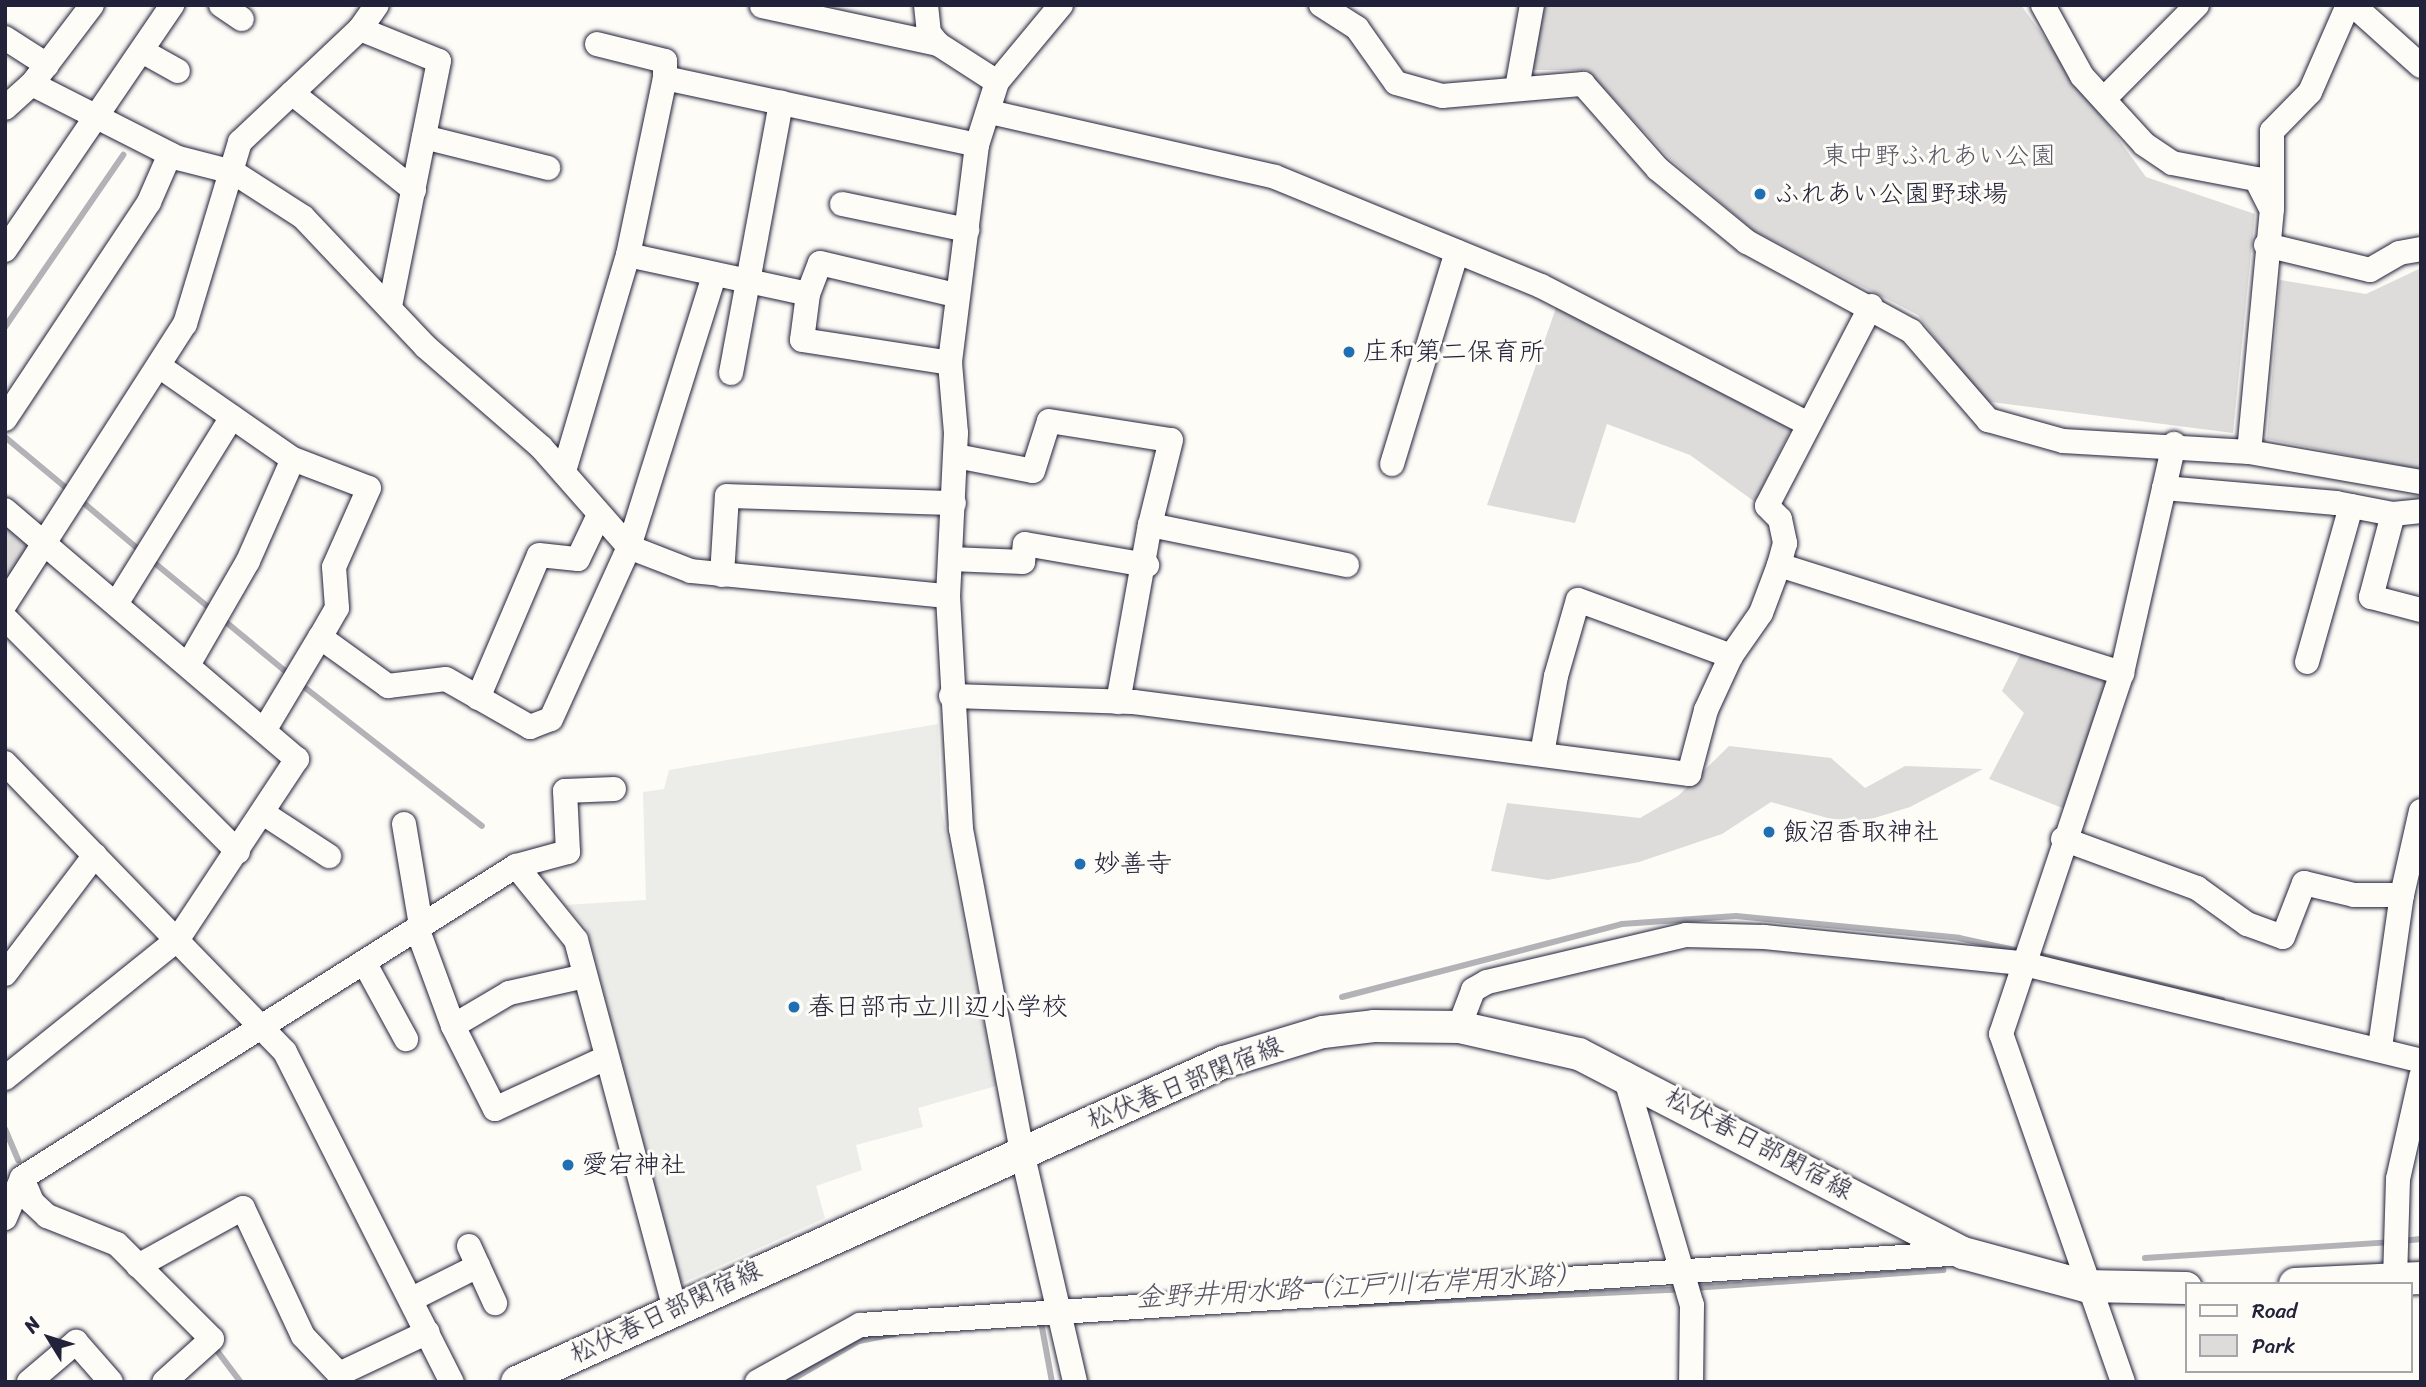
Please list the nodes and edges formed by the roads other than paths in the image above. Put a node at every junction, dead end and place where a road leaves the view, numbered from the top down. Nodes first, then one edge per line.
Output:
1 (92, 5) edge
2 (172, 5) edge
3 (221, 5) edge
4 (377, 5) edge
5 (926, 5) edge
6 (1060, 5) edge
7 (1321, 5) edge
8 (1532, 5) edge
9 (2043, 5) edge
10 (2197, 5) edge
11 (2350, 5) edge
12 (762, 6) edge
13 (242, 19) dead end
14 (360, 29) junction
15 (5, 37) edge
16 (597, 44) dead end
17 (938, 44) junction
18 (142, 51) junction
19 (2421, 66) edge
20 (178, 71) dead end
21 (40, 74) junction
22 (666, 78) junction
23 (997, 82) junction
24 (1517, 88) junction
25 (292, 93) junction
26 (2107, 96) junction
27 (781, 103) junction
28 (5, 108) edge
29 (990, 112) junction
30 (94, 117) junction
31 (424, 137) junction
32 (977, 145) junction
33 (170, 154) junction
34 (548, 168) dead end
35 (233, 172) junction
36 (414, 190) junction
37 (842, 204) dead end
38 (2272, 209) junction
39 (967, 230) junction
40 (2266, 245) junction
41 (2421, 249) edge
42 (5, 250) edge
43 (1457, 252) junction
44 (628, 255) junction
45 (715, 275) junction
46 (751, 284) junction
47 (808, 294) junction
48 (955, 296) junction
49 (1871, 306) junction
50 (390, 307) junction
51 (950, 363) junction
52 (159, 366) junction
53 (732, 373) dead end
54 (232, 417) junction
55 (5, 419) edge
56 (1807, 423) junction
57 (2174, 444) junction
58 (2249, 452) junction
59 (956, 456) junction
60 (293, 459) junction
61 (1392, 464) dead end
62 (564, 471) junction
63 (2421, 482) edge
64 (2164, 488) junction
65 (954, 503) junction
66 (2351, 506) junction
67 (5, 510) edge
68 (2421, 511) edge
69 (2393, 514) junction
70 (599, 515) junction
71 (1150, 525) junction
72 (43, 543) junction
73 (629, 547) junction
74 (951, 559) junction
75 (1147, 565) junction
76 (1347, 565) dead end
77 (1779, 565) junction
78 (722, 575) junction
79 (948, 596) junction
80 (5, 604) edge
81 (116, 604) junction
82 (2421, 610) edge
83 (5, 618) edge
84 (320, 637) junction
85 (1731, 656) junction
86 (2306, 662) dead end
87 (188, 665) junction
88 (2122, 673) junction
89 (951, 696) junction
90 (478, 698) junction
91 (1118, 702) junction
92 (265, 729) junction
93 (1542, 754) junction
94 (9, 776) edge
95 (614, 789) dead end
96 (2421, 811) edge
97 (263, 813) junction
98 (404, 824) dead end
99 (2063, 839) junction
100 (238, 852) junction
101 (95, 855) junction
102 (329, 856) dead end
103 (516, 866) junction
104 (2402, 895) junction
105 (419, 927) junction
106 (178, 939) junction
107 (364, 962) junction
108 (2020, 963) junction
109 (5, 974) edge
110 (585, 976) junction
111 (263, 1026) junction
112 (453, 1026) junction
113 (1460, 1027) junction
114 (405, 1040) dead end
115 (2380, 1047) junction
116 (606, 1058) junction
117 (2421, 1061) edge
118 (1624, 1073) junction
119 (2421, 1077) edge
120 (5, 1078) edge
121 (1022, 1152) junction
122 (22, 1178) junction
123 (5, 1218) edge
124 (1963, 1253) junction
125 (2401, 1259) edge
126 (138, 1266) junction
127 (1683, 1275) junction
128 (2303, 1282) edge
129 (2085, 1286) junction
130 (2184, 1287) edge
131 (412, 1299) junction
132 (495, 1303) dead end
133 (674, 1307) junction
134 (1062, 1319) junction
135 (428, 1332) junction
136 (29, 1382) edge
137 (111, 1382) edge
138 (164, 1382) edge
139 (452, 1382) edge
140 (517, 1382) edge
141 (757, 1382) edge
142 (1075, 1382) edge
143 (1691, 1382) edge
144 (2123, 1382) edge

1 - 21 street
2 - 18 street
3 - 13 street
4 - 14 street
5 - 17 street
6 - 23 street
7 - 24 street
8 - 24 street
9 - 26 street
10 - 26 street
11 - 19 street
11 - 38 street
12 - 17 street
14 - 25 street
14 - 31 street
15 - 21 street
16 - 22 street
17 - 23 street
18 - 20 street
18 - 30 street
21 - 28 street
21 - 30 street
22 - 27 street
22 - 44 street
23 - 29 street
24 - 49 street
25 - 35 street
25 - 36 street
26 - 38 street
27 - 32 street
27 - 46 street
29 - 32 street
29 - 43 street
30 - 33 street
30 - 42 street
31 - 34 street
31 - 36 street
32 - 39 street
33 - 35 street
33 - 55 street
35 - 50 street
35 - 52 street
36 - 50 street
37 - 39 street
38 - 40 street
39 - 48 street
40 - 41 street
40 - 58 street
43 - 56 street
43 - 61 street
44 - 45 street
44 - 62 street
45 - 46 street
45 - 73 street
46 - 47 street
46 - 53 street
47 - 48 street
47 - 51 street
48 - 51 street
49 - 56 street
49 - 57 street
50 - 62 street
51 - 59 street
52 - 54 street
52 - 72 street
54 - 60 street
54 - 81 street
56 - 77 street
57 - 58 street
57 - 64 street
58 - 63 street
59 - 65 street
59 - 71 street
60 - 84 street
60 - 87 street
62 - 70 street
64 - 66 street
64 - 88 street
65 - 74 street
65 - 78 street
66 - 69 street
66 - 86 street
67 - 72 street
68 - 69 street
69 - 82 street
70 - 73 street
70 - 90 street
71 - 75 street
71 - 76 street
72 - 80 street
72 - 81 street
73 - 78 street
73 - 90 street
74 - 75 street
74 - 79 street
75 - 91 street
77 - 85 street
77 - 88 street
78 - 79 street
79 - 89 street
81 - 87 street
83 - 100 street
84 - 90 street
84 - 92 street
85 - 93 street
85 - 93 street
87 - 92 street
88 - 99 street
89 - 91 street
89 - 121 street
91 - 93 street
92 - 97 street
94 - 101 street
95 - 103 street
96 - 104 street
97 - 100 street
97 - 102 street
98 - 105 street
99 - 104 street
99 - 108 street
100 - 106 street
101 - 106 street
101 - 109 street
103 - 105 street
103 - 110 street
104 - 115 street
105 - 107 street
105 - 112 street
106 - 111 street
106 - 120 street
107 - 111 street
107 - 114 street
108 - 113 street
108 - 115 street
108 - 129 street
110 - 112 street
110 - 116 street
111 - 122 street
111 - 131 street
112 - 116 street
113 - 118 main road, 松伏春日部関宿線
113 - 121 main road, 松伏春日部関宿線
115 - 117 street
116 - 133 street
118 - 124 main road, 松伏春日部関宿線
118 - 127 street
119 - 125 street
121 - 133 main road, 松伏春日部関宿線
121 - 134 street
122 - 123 street
122 - 126 street
124 - 127 street
124 - 129 main road, 松伏春日部関宿線
125 - 128 main road
126 - 135 street
126 - 138 street
127 - 134 street
127 - 143 street
129 - 130 main road, 松伏春日部関宿線
129 - 144 street
131 - 132 street
131 - 135 street
133 - 140 main road, 松伏春日部関宿線
134 - 141 street
134 - 142 street
135 - 139 street
136 - 137 street

